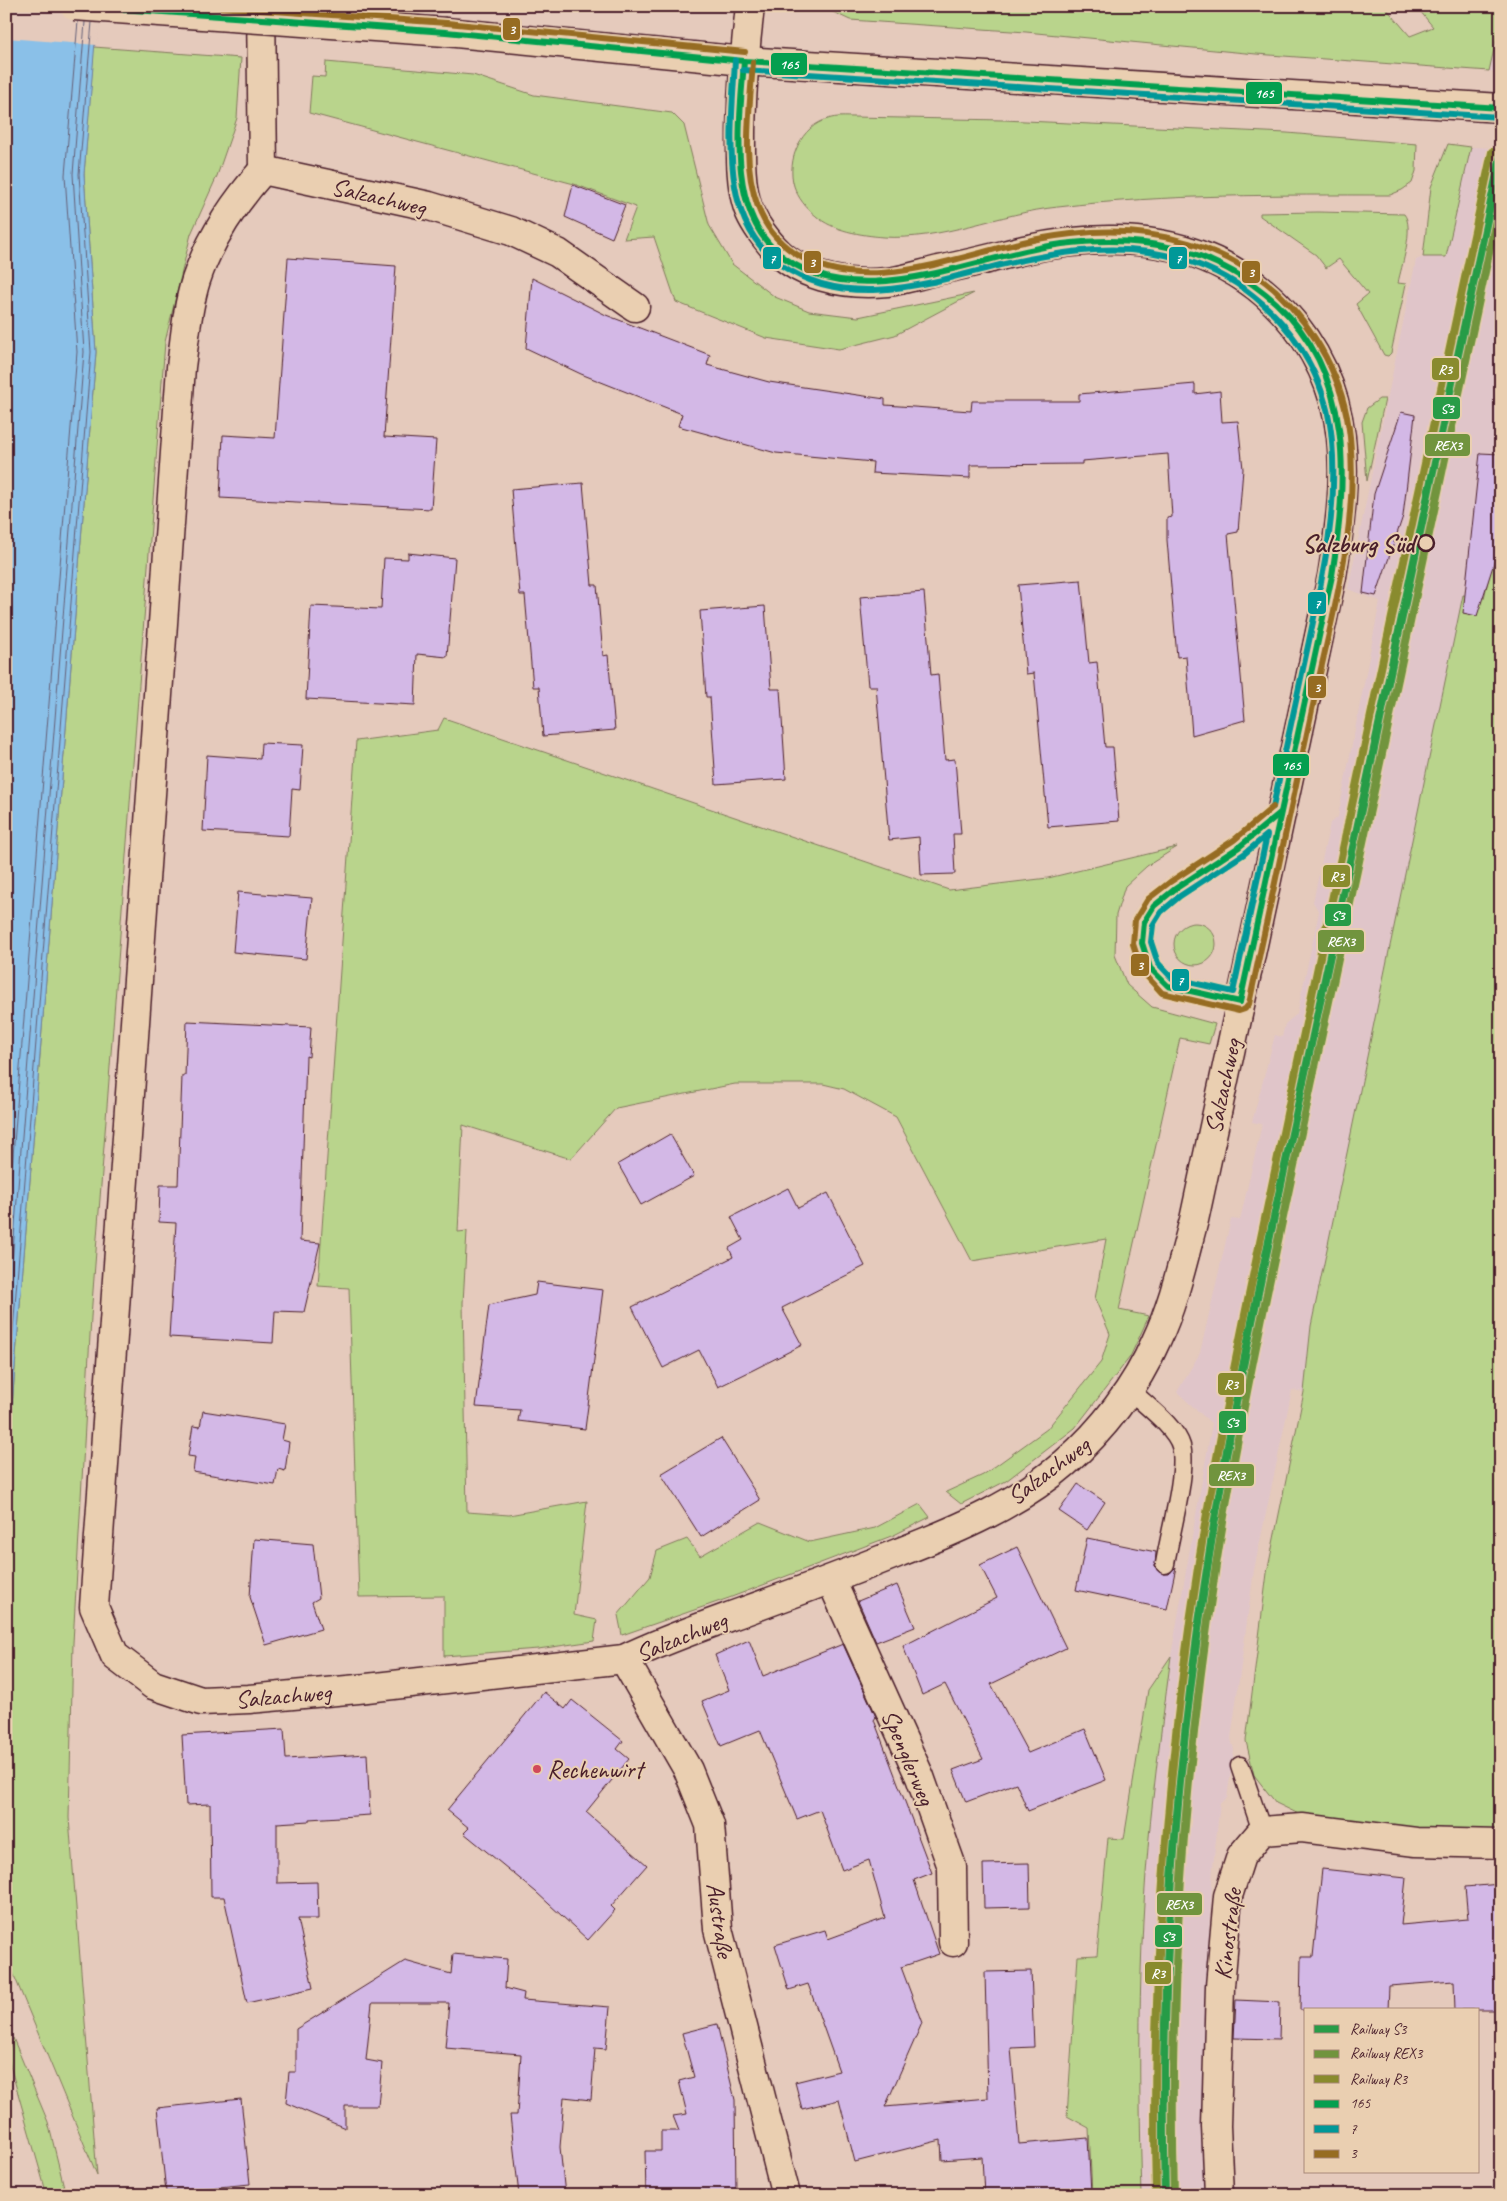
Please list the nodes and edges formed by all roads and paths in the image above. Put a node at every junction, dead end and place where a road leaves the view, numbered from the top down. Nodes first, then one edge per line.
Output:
1 (74, 6) edge
2 (261, 6) edge
3 (750, 6) edge
4 (744, 60) junction
5 (1501, 108) edge
6 (263, 170) junction
7 (635, 307) dead end
8 (1280, 813) junction
9 (1240, 1002) junction
10 (1130, 1390) junction
11 (1165, 1564) dead end
12 (831, 1580) junction
13 (624, 1659) junction
14 (1240, 1766) dead end
15 (1262, 1831) junction
16 (1501, 1844) edge
17 (953, 1942) dead end
18 (786, 2195) edge
19 (1219, 2195) edge

1 - 4 street, bridge
2 - 6 street
3 - 4 street, Salzachweg
4 - 5 street
4 - 8 street, Salzachweg
6 - 7 street, Salzachweg
6 - 13 street, Salzachweg
8 - 9 street, Salzachweg
8 - 9 lane
9 - 10 street, Salzachweg
10 - 11 lane
10 - 12 street, Salzachweg
12 - 13 street, Salzachweg
12 - 17 street, Spenglerweg
13 - 18 street, Austraße
14 - 15 lane
15 - 16 street
15 - 19 street, Kinostraße

